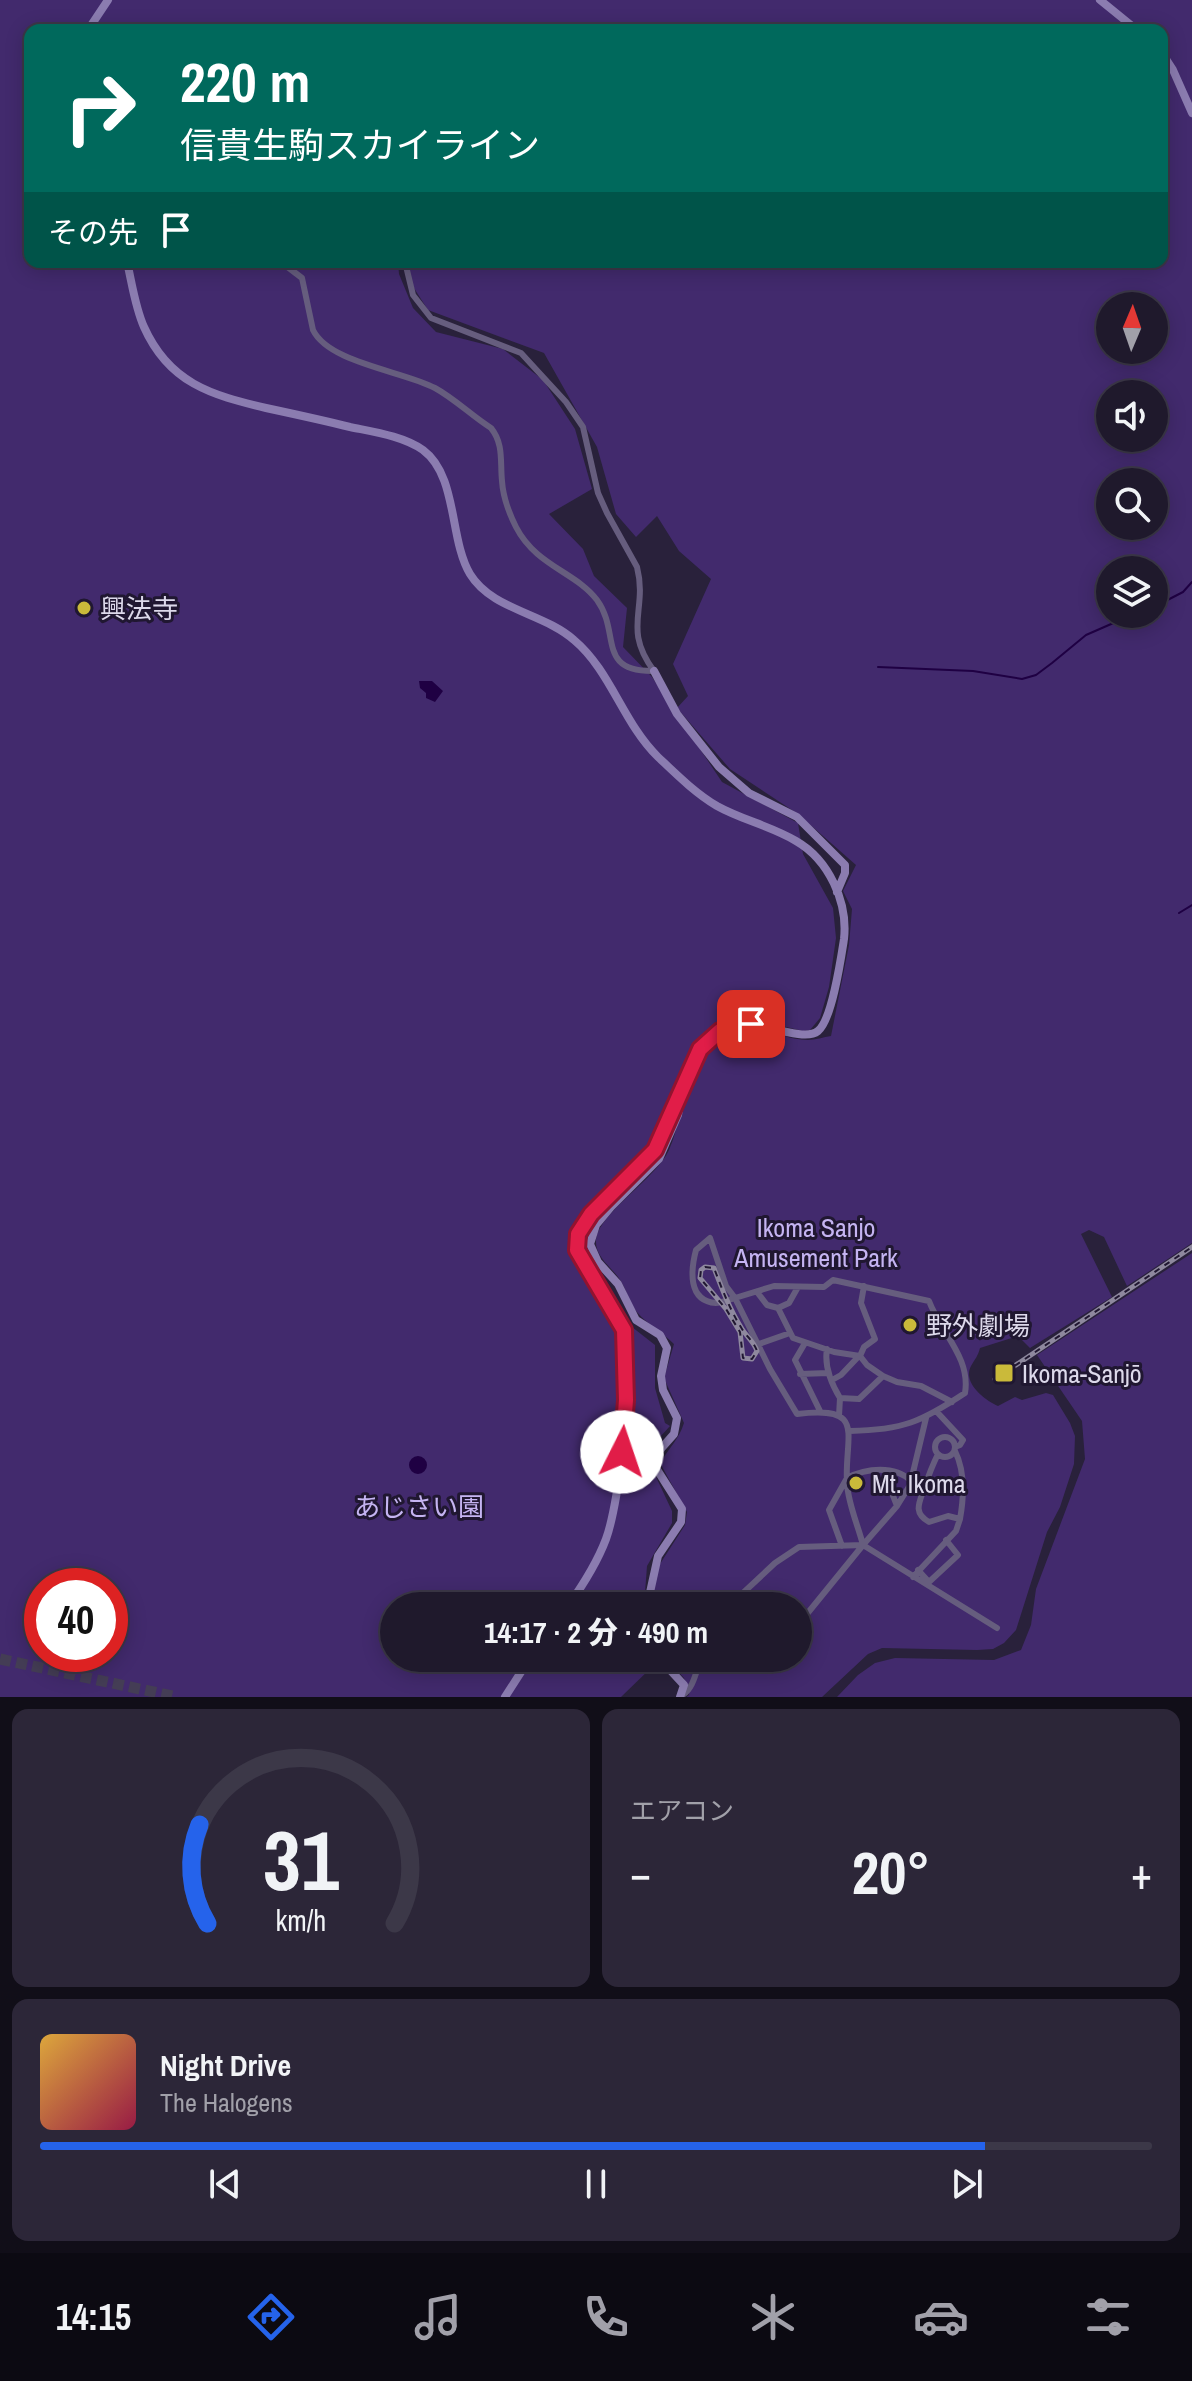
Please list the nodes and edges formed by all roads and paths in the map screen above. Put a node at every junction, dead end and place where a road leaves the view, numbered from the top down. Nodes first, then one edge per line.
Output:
1 (108, 0) edge
2 (1100, 0) edge
3 (92, 24) edge
4 (1130, 24) edge
5 (1168, 62) edge
6 (1192, 113) edge
7 (128, 268) edge
8 (289, 268) edge
9 (406, 268) edge
10 (654, 671) junction
11 (837, 892) junction
12 (681, 1094) junction
13 (864, 1286) junction
14 (798, 1287) junction
15 (757, 1292) junction
16 (735, 1298) junction
17 (778, 1308) junction
18 (790, 1333) junction
19 (805, 1343) junction
20 (759, 1344) junction
21 (827, 1349) junction
22 (860, 1356) junction
23 (800, 1374) junction
24 (830, 1376) junction
25 (883, 1376) junction
26 (840, 1398) junction
27 (952, 1402) junction
28 (820, 1411) junction
29 (937, 1412) junction
30 (839, 1416) junction
31 (926, 1418) junction
32 (850, 1431) junction
33 (955, 1449) junction
34 (938, 1454) junction
35 (886, 1471) junction
36 (847, 1478) junction
37 (911, 1481) junction
38 (897, 1506) junction
39 (960, 1519) junction
40 (946, 1540) junction
41 (863, 1545) junction
42 (842, 1546) junction
43 (918, 1570) junction
44 (913, 1577) junction
45 (577, 1592) edge
46 (650, 1592) edge
47 (744, 1592) edge
48 (812, 1608) edge
49 (997, 1628) dead end
50 (521, 1672) edge
51 (672, 1672) edge
52 (696, 1672) edge
53 (505, 1697) edge
54 (680, 1697) edge

1 - 3 street
2 - 4 street
5 - 6 street
7 - 11 street
8 - 10 street
9 - 10 street
10 - 11 street
11 - 12 street
12 - 45 street
12 - 46 street
13 - 14 street
13 - 22 street
13 - 27 street
14 - 15 street
14 - 17 street
15 - 16 street
15 - 17 street
16 - 16 street
16 - 20 street
17 - 18 street
18 - 19 street
18 - 20 street
19 - 21 street
19 - 23 street
20 - 28 street
21 - 22 street
21 - 24 street
22 - 24 street
22 - 25 street
23 - 24 street
23 - 28 street
24 - 26 street
25 - 26 street
25 - 27 street
26 - 30 street
27 - 29 street
28 - 30 street
29 - 31 street
29 - 33 street
30 - 32 street
31 - 32 street
31 - 37 street
32 - 36 street
33 - 34 street
33 - 34 street
33 - 39 street
34 - 39 street
35 - 36 street
35 - 37 street
35 - 38 street
36 - 41 street
36 - 42 street
37 - 38 street
38 - 41 street
39 - 40 street
40 - 43 street
40 - 43 street
41 - 42 street
41 - 44 street
41 - 48 street
42 - 47 street
43 - 44 street
44 - 49 street
50 - 53 street
51 - 54 street
52 - 54 street

